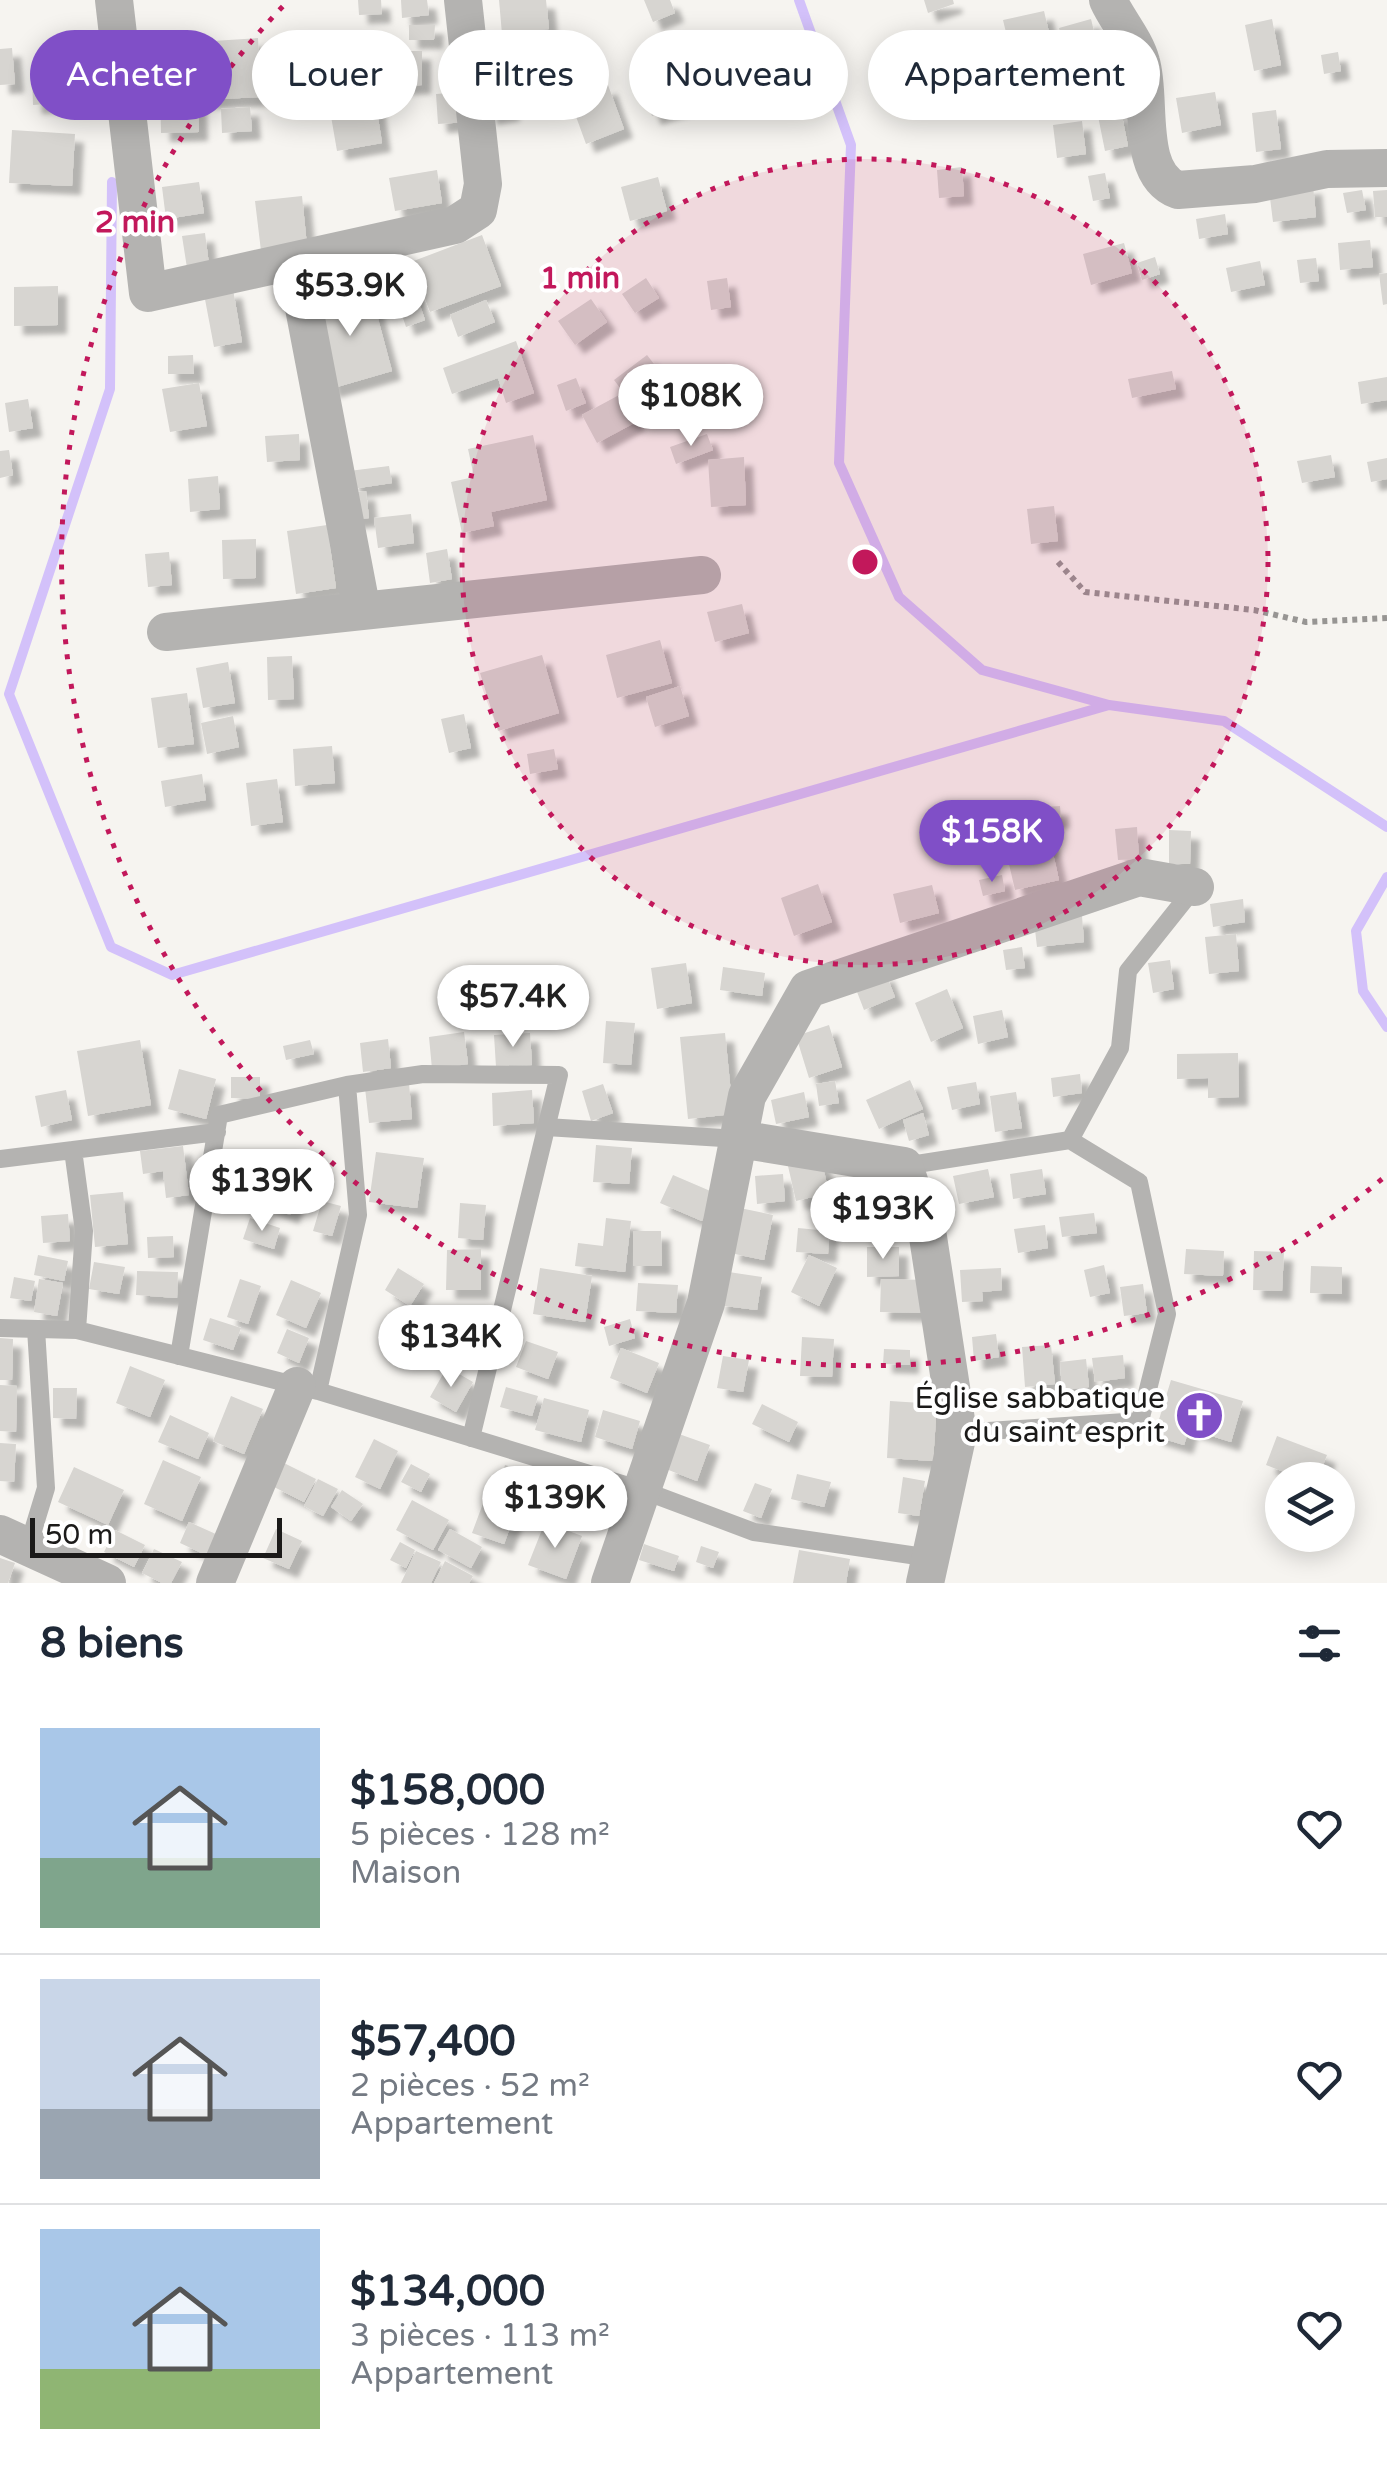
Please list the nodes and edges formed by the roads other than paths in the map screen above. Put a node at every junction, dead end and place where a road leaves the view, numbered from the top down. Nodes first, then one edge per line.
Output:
1 (114, 0) edge
2 (463, 0) edge
3 (1108, 0) edge
4 (1387, 168) edge
5 (295, 261) junction
6 (702, 575) dead end
7 (362, 611) junction
8 (166, 632) dead end
9 (1195, 887) joint
10 (347, 1084) junction
11 (546, 1128) junction
12 (217, 1132) junction
13 (739, 1139) junction
14 (1070, 1140) junction
15 (73, 1150) junction
16 (0, 1159) edge
17 (904, 1166) junction
18 (0, 1328) edge
19 (36, 1329) junction
20 (76, 1330) junction
21 (178, 1356) junction
22 (307, 1388) junction
23 (958, 1433) junction
24 (471, 1438) junction
25 (642, 1490) junction
26 (14, 1541) edge
27 (928, 1570) edge
28 (107, 1583) edge
29 (215, 1583) edge
30 (610, 1583) edge

1 - 5 street
2 - 5 street
3 - 4 street
5 - 7 street
6 - 7 street
7 - 8 street
9 - 13 street
9 - 14 lane
10 - 11 lane
10 - 12 lane
10 - 22 lane
11 - 13 lane
11 - 24 lane
12 - 15 lane
12 - 21 lane
13 - 17 street
13 - 25 street
14 - 17 lane
14 - 23 lane
15 - 16 lane
15 - 20 lane
17 - 23 street
18 - 19 lane
19 - 20 lane
19 - 26 lane
20 - 21 lane
21 - 22 lane
22 - 24 lane
22 - 29 street
23 - 27 street
24 - 25 lane
25 - 27 lane
25 - 30 street
26 - 28 street

